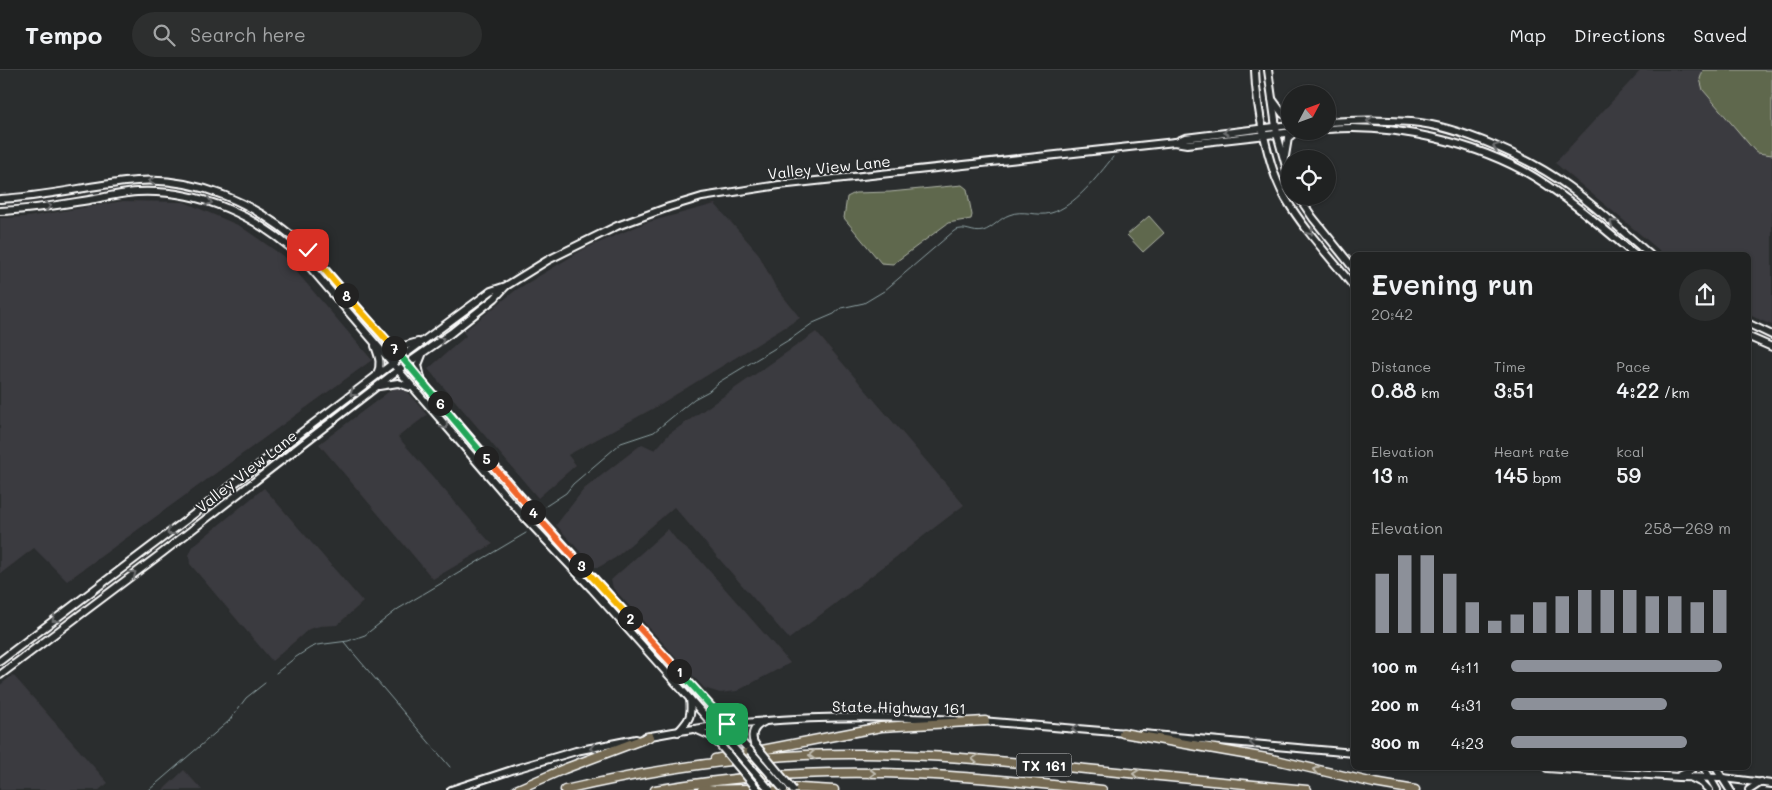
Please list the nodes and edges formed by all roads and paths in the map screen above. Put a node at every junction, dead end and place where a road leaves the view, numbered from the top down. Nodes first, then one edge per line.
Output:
1 (1255, 70) edge
2 (1268, 70) edge
3 (1271, 98) junction
4 (1281, 110) edge
5 (1336, 122) edge
6 (1276, 126) junction
7 (1281, 126) edge
8 (1263, 127) junction
9 (1336, 129) edge
10 (1277, 134) junction
11 (1281, 134) edge
12 (1264, 136) junction
13 (1247, 138) junction
14 (1175, 142) junction
15 (1281, 150) edge
16 (1268, 154) junction
17 (68, 192) junction
18 (0, 199) edge
19 (70, 203) junction
20 (1304, 205) edge
21 (0, 211) edge
22 (292, 236) junction
23 (286, 243) junction
24 (1631, 252) edge
25 (1646, 252) edge
26 (1351, 265) edge
27 (1351, 283) edge
28 (506, 286) junction
29 (1751, 325) edge
30 (1772, 335) edge
31 (426, 338) junction
32 (1751, 338) edge
33 (372, 340) junction
34 (388, 342) junction
35 (1772, 347) edge
36 (422, 355) junction
37 (401, 357) junction
38 (392, 364) junction
39 (407, 364) junction
40 (398, 370) junction
41 (375, 377) junction
42 (377, 386) junction
43 (412, 388) junction
44 (431, 393) junction
45 (498, 472) junction
46 (490, 478) junction
47 (0, 661) edge
48 (2, 670) edge
49 (690, 699) junction
50 (768, 721) junction
51 (985, 721) junction
52 (727, 724) junction
53 (714, 725) junction
54 (695, 729) junction
55 (678, 732) junction
56 (1123, 733) junction
57 (649, 736) junction
58 (1351, 753) edge
59 (685, 767) junction
60 (1580, 770) edge
61 (1690, 770) edge
62 (1705, 770) edge
63 (1717, 770) edge
64 (1678, 776) junction
65 (1691, 777) junction
66 (1710, 777) junction
67 (1723, 778) junction
68 (1760, 782) junction
69 (1772, 784) edge
70 (452, 790) edge
71 (516, 790) edge
72 (565, 790) edge
73 (655, 790) edge
74 (702, 790) edge
75 (758, 790) edge
76 (770, 790) edge
77 (784, 790) edge
78 (794, 790) edge
79 (834, 790) edge
80 (1102, 790) edge
81 (1307, 790) edge
82 (1415, 790) edge
83 (1709, 790) edge
84 (1717, 790) edge
85 (1730, 790) edge
86 (1749, 790) edge

1 - 8 main road
2 - 3 main road
3 - 4 main road
3 - 6 main road
25 -> 5 main road
6 - 7 main road, Valley View Lane
6 - 8 main road, Valley View Lane
6 - 10 main road
8 - 12 main road
8 -> 14 main road, Valley View Lane
9 - 24 main road
10 - 11 main road, Valley View Lane
10 - 12 main road, Valley View Lane
10 - 15 main road
12 - 13 main road, Valley View Lane
12 - 16 main road
13 - 14 main road, Valley View Lane
13 - 16 main road
14 - 28 main road, Valley View Lane
16 -> 27 main road
17 - 18 main road
17 - 19 main road
22 -> 17 main road
21 -> 19 main road
19 -> 23 main road
20 - 26 main road
22 - 23 main road
22 - 34 main road
23 - 33 main road
28 - 31 main road, Valley View Lane
36 -> 28 main road, Valley View Lane
29 - 30 main road
31 - 34 main road
31 - 37 main road, Valley View Lane
32 - 35 main road
33 - 38 main road
33 - 41 main road
34 - 37 main road
36 - 39 main road, Valley View Lane
36 - 44 main road
37 - 38 main road, Valley View Lane
37 - 39 main road
38 - 40 main road
38 - 41 main road, Valley View Lane
39 - 40 main road, Valley View Lane
39 - 44 main road
40 - 42 main road, Valley View Lane
40 - 43 main road
41 -> 47 main road, Valley View Lane
42 - 43 main road
48 -> 42 main road, Valley View Lane
43 -> 46 main road
44 - 45 main road
45 - 46 main road
45 - 52 main road
46 - 49 main road
49 - 53 main road
49 - 55 main road
50 - 51 main road, State Highway 161
50 - 52 main road, State Highway 161
50 - 78 main road, bridge
56 -> 51 main road, State Highway 161
51 - 59 highway
52 - 53 main road, State Highway 161
52 - 77 main road, bridge
53 - 54 main road, State Highway 161
53 - 76 main road, bridge
54 - 55 main road, State Highway 161
54 - 75 main road, bridge
55 - 57 main road, State Highway 161
58 -> 56 main road, State Highway 161
82 -> 56 highway
57 -> 70 main road, State Highway 161
57 - 71 highway
59 - 72 highway, TX 161
81 -> 59 highway, TX 161
60 - 64 main road
61 - 64 main road
62 - 66 main road
63 - 67 main road
64 - 65 main road
65 - 66 main road
65 - 83 main road
66 - 67 main road
66 - 84 main road
67 - 68 main road
67 - 85 main road
68 - 69 main road
68 - 86 main road
73 -> 80 highway, TX 161
74 - 79 highway

